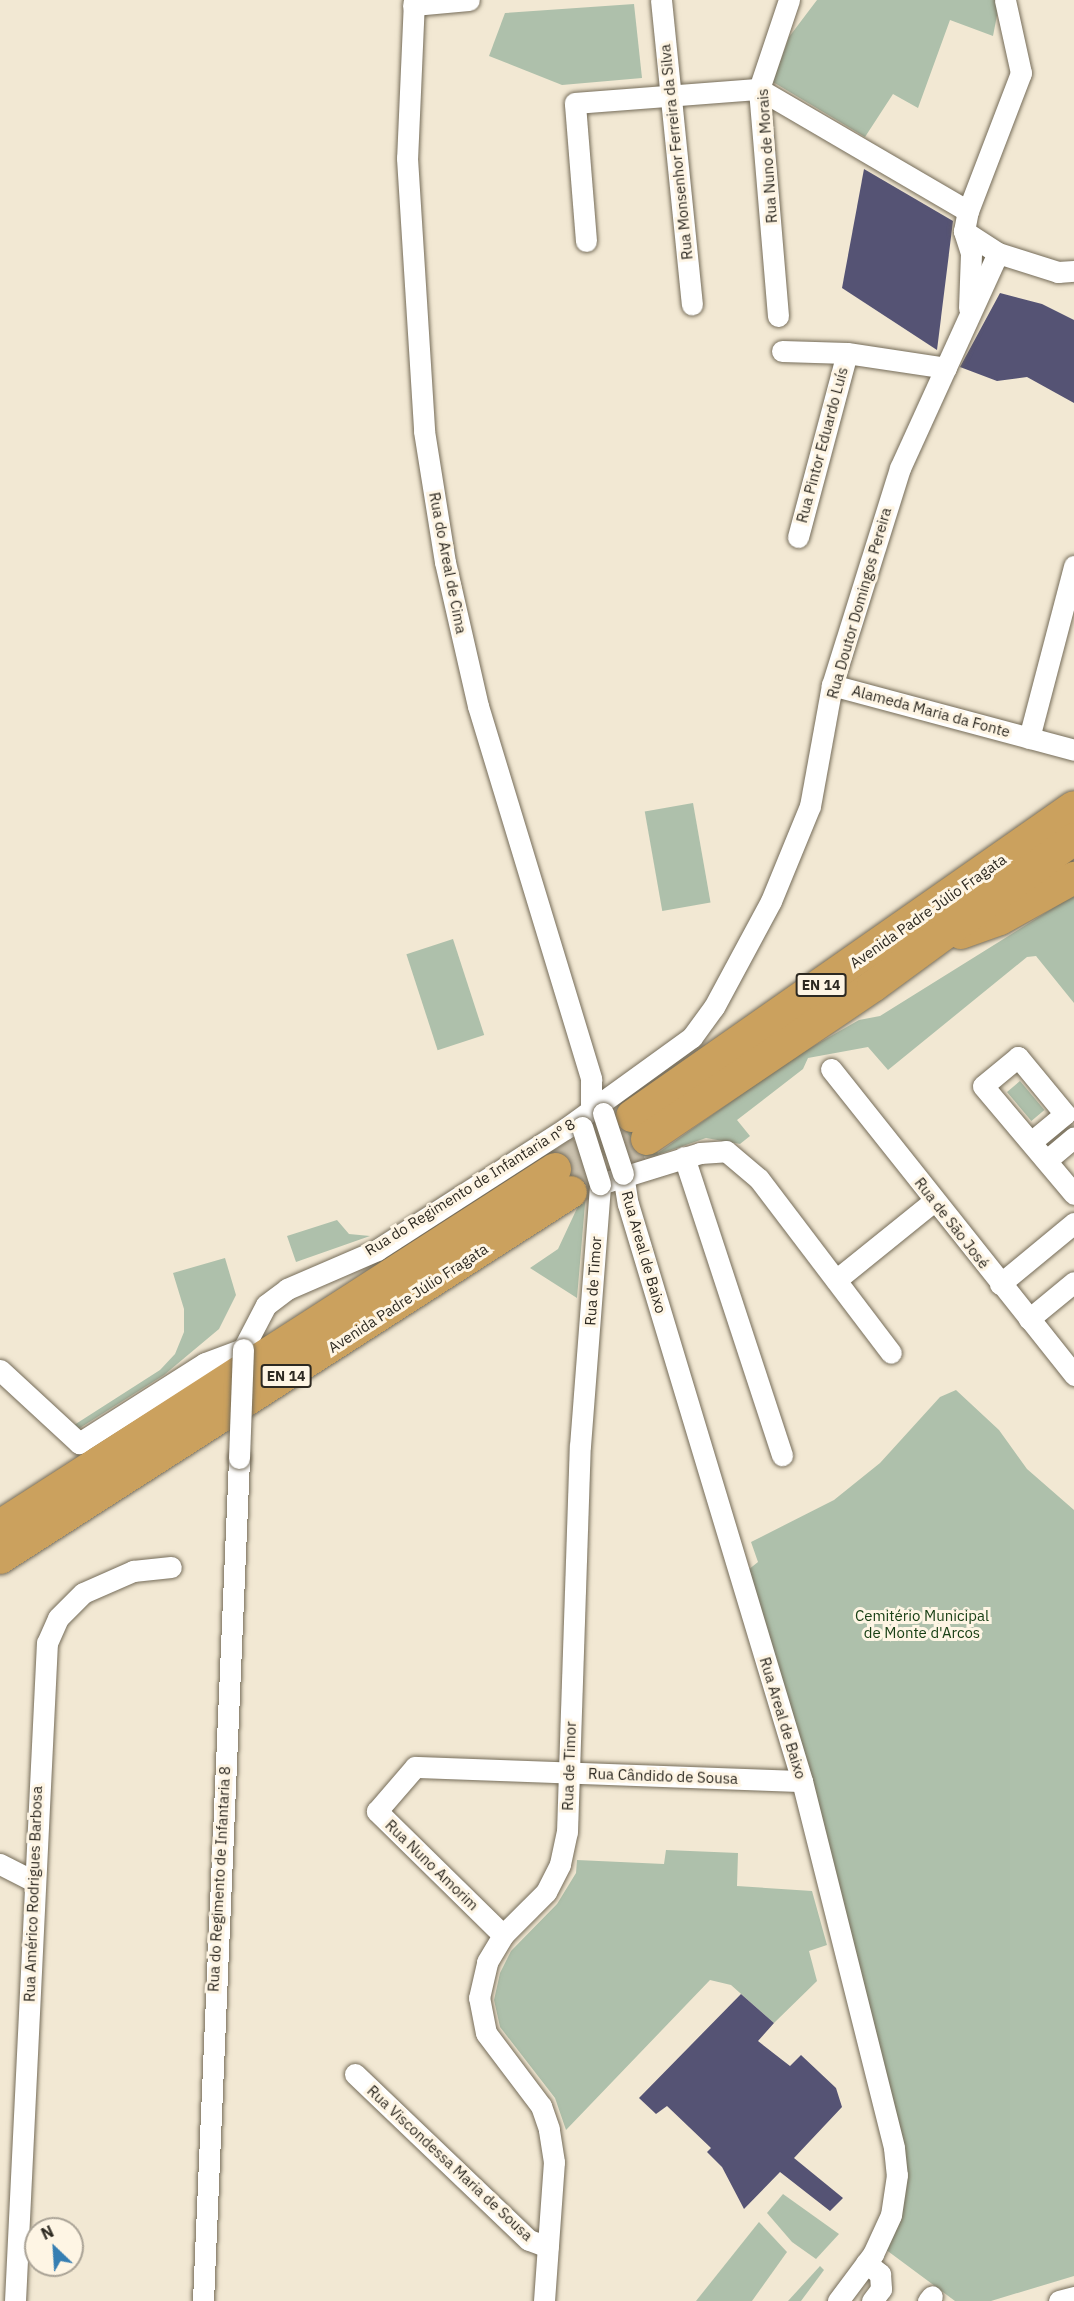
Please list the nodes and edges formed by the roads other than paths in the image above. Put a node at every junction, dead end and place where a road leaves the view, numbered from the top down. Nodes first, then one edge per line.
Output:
1 (469, 0) edge
2 (661, 0) edge
3 (789, 0) edge
4 (1005, 0) edge
5 (413, 3) edge
6 (759, 89) junction
7 (668, 96) junction
8 (966, 221) junction
9 (586, 241) dead end
10 (998, 253) junction
11 (1074, 271) edge
12 (692, 304) dead end
13 (778, 316) dead end
14 (968, 317) junction
15 (782, 351) dead end
16 (847, 353) junction
17 (946, 368) junction
18 (798, 537) dead end
19 (1074, 566) edge
20 (832, 685) junction
21 (1029, 738) junction
22 (1074, 750) edge
23 (1074, 807) edge
24 (1074, 839) edge
25 (1074, 878) edge
26 (927, 945) junction
27 (831, 1069) dead end
28 (611, 1121) junction
29 (1074, 1137) edge
30 (1031, 1142) dead end
31 (684, 1157) junction
32 (1047, 1160) junction
33 (623, 1174) junction
34 (575, 1181) junction
35 (1074, 1194) edge
36 (934, 1201) junction
37 (1074, 1223) edge
38 (836, 1280) junction
39 (1074, 1282) edge
40 (1000, 1284) junction
41 (1029, 1319) junction
42 (243, 1349) junction
43 (891, 1353) dead end
44 (0, 1370) edge
45 (1074, 1375) edge
46 (241, 1405) junction
47 (782, 1455) dead end
48 (239, 1458) joint
49 (3, 1523) edge
50 (0, 1558) edge
51 (171, 1567) dead end
52 (415, 1767) joint
53 (569, 1773) junction
54 (802, 1781) junction
55 (0, 1864) edge
56 (34, 1881) junction
57 (503, 1935) junction
58 (355, 2074) dead end
59 (548, 2247) junction
60 (866, 2264) junction
61 (1074, 2297) edge
62 (15, 2301) edge
63 (203, 2301) edge
64 (544, 2301) edge
65 (838, 2301) edge
66 (872, 2301) edge
67 (1059, 2301) edge

1 - 5 street
2 - 7 street, Rua Monsenhor Ferreira da Silva
3 - 6 street, Rua Nuno de Morais
4 - 8 street
5 - 28 street, Rua do Areal de Cima
6 - 7 street
6 - 8 street
6 - 13 street, Rua Nuno de Morais
7 - 9 street
7 - 12 street, Rua Monsenhor Ferreira da Silva
8 - 10 street
8 - 14 street
10 - 11 street
10 - 14 street, Rua Doutor Domingos Pereira
14 - 17 street, Rua Doutor Domingos Pereira
15 - 16 street
16 - 17 street
16 - 18 street, Rua Pintor Eduardo Luís
17 - 20 street, Rua Doutor Domingos Pereira
19 - 21 street, Alameda Maria da Fonte
20 - 21 street, Alameda Maria da Fonte
20 - 28 street, Rua Doutor Domingos Pereira
21 - 22 street, Alameda Maria da Fonte
23 - 28 highway, Avenida Padre Júlio Fragata / EN 14
24 - 26 highway, Avenida Padre Júlio Fragata / EN 14
25 - 26 highway
26 - 28 highway, Avenida Padre Júlio Fragata / EN 14
27 - 36 street, Rua de São José
28 - 33 street, Rua Areal de Baixo, bridge
28 - 34 street, bridge
28 - 42 street, Rua do Regimento de Infantaria nº 8
29 - 32 street
30 - 32 street
31 - 33 street
31 - 38 street
31 - 47 street
32 - 35 street
33 - 34 street
33 - 54 street, Rua Areal de Baixo
34 - 46 highway, Avenida Padre Júlio Fragata / EN 14
34 - 49 highway, Avenida Padre Júlio Fragata / EN 14
34 - 53 street, Rua de Timor
36 - 38 street
36 - 40 street, Rua de São José
37 - 40 street
38 - 43 street
39 - 41 street
40 - 41 street, Rua de São José
41 - 45 street, Rua de São José
42 - 44 street
42 - 46 street, Rua do Regimento de Infantaria nº 8, bridge
46 - 48 street, Rua do Regimento de Infantaria nº 8, bridge
46 - 50 highway, Avenida Padre Júlio Fragata / EN 14
48 - 63 street, Rua do Regimento de Infantaria 8
51 - 56 street, Rua Américo Rodrigues Barbosa
52 - 53 street, Rua Cândido de Sousa
52 - 57 street, Rua Nuno Amorim
53 - 54 street, Rua Cândido de Sousa
53 - 57 street, Rua de Timor
54 - 60 street, Rua Areal de Baixo
55 - 56 street
56 - 62 street, Rua Américo Rodrigues Barbosa
57 - 59 street, Rua de Timor
58 - 59 street, Rua Viscondessa Maria de Sousa
59 - 64 street, Rua de Timor
60 - 65 street, Rua Areal de Baixo
60 - 66 street
61 - 67 street

